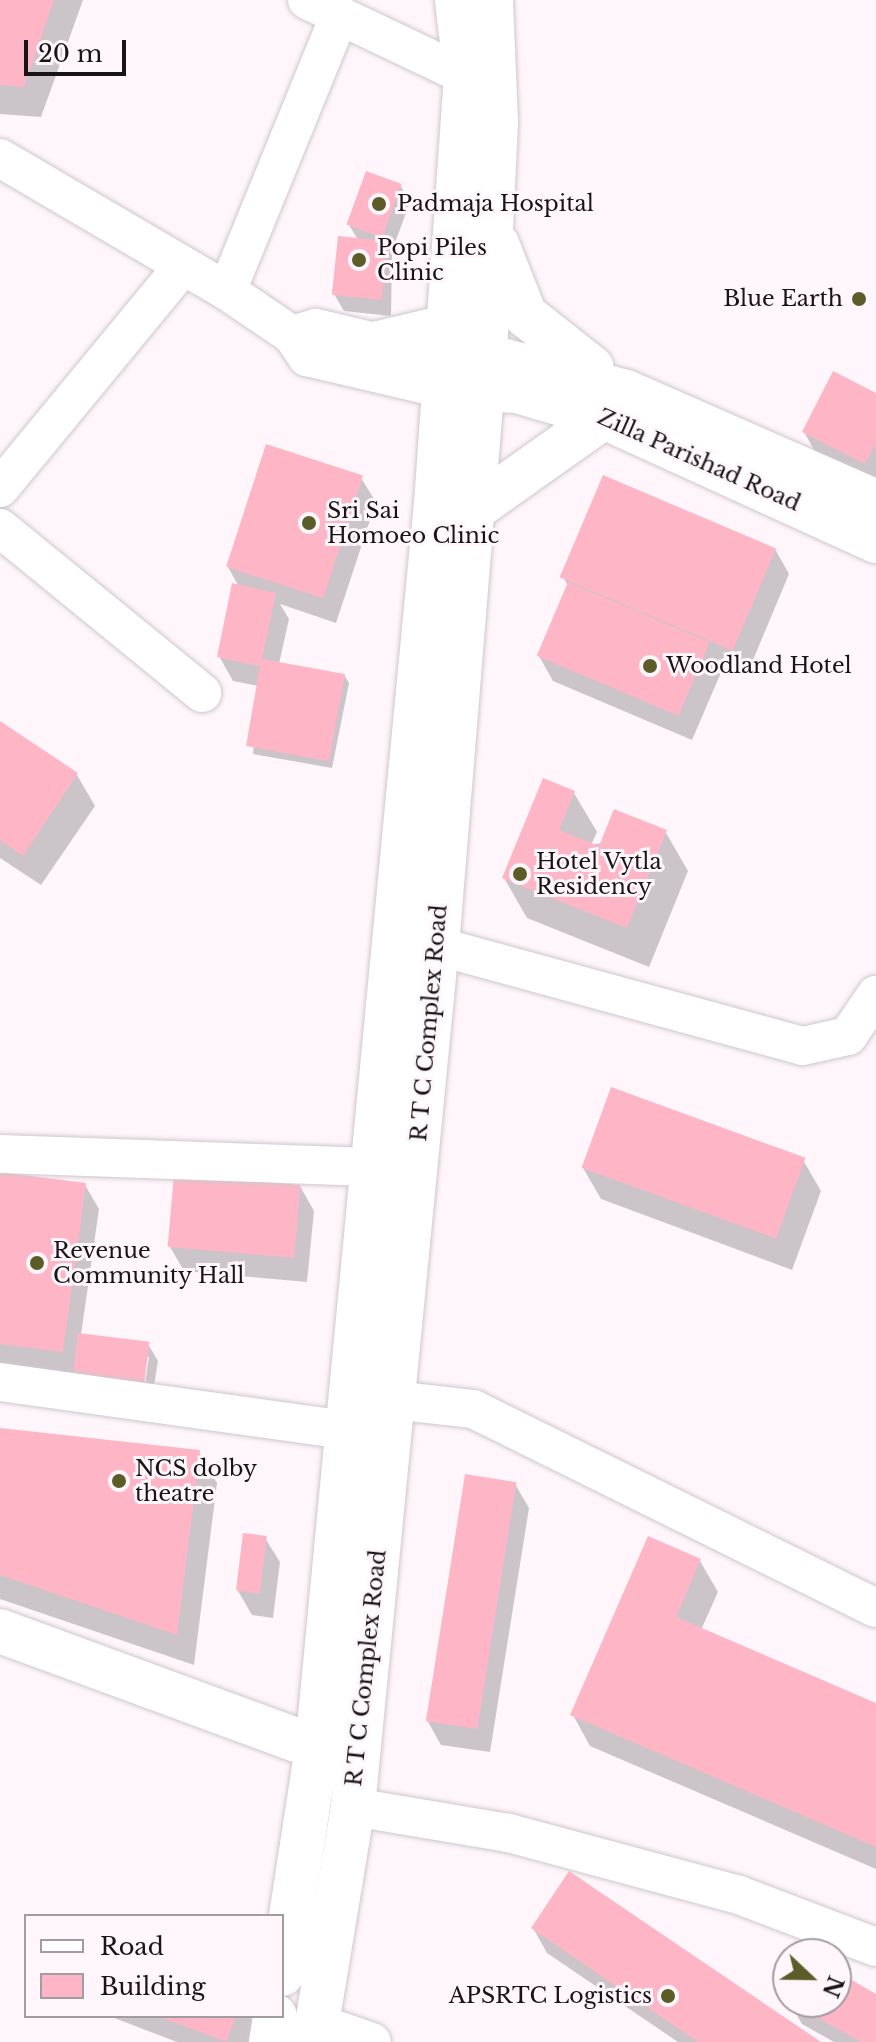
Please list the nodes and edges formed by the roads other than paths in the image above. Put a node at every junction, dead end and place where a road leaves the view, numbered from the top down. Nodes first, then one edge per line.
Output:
1 (457, 0) edge
2 (491, 0) edge
3 (323, 9) edge
4 (466, 76) junction
5 (0, 158) edge
6 (489, 206) junction
7 (183, 266) junction
8 (227, 291) junction
9 (292, 335) junction
10 (375, 344) joint
11 (470, 368) junction
12 (615, 404) junction
13 (0, 488) edge
14 (471, 511) junction
15 (863, 515) edge
16 (0, 528) edge
17 (202, 693) dead end
18 (437, 946) junction
19 (876, 995) edge
20 (0, 1154) edge
21 (372, 1167) junction
22 (0, 1382) edge
23 (351, 1382) junction
24 (393, 1400) junction
25 (347, 1430) junction
26 (876, 1608) edge
27 (0, 1631) edge
28 (337, 1755) junction
29 (353, 1807) junction
30 (876, 1947) edge
31 (284, 1966) edge
32 (275, 2018) edge
33 (316, 2033) edge
34 (271, 2042) edge
35 (372, 2042) edge

1 - 4 main road
2 - 6 main road, R T C Complex Road
3 - 4 street
3 - 8 street
4 - 11 main road
5 - 7 street
6 - 11 main road, R T C Complex Road
6 - 12 main road
7 - 8 street
7 - 13 street
8 - 9 street
9 - 10 street
9 - 11 street
10 - 11 main road
11 - 12 main road
11 - 14 main road, R T C Complex Road
11 - 21 main road, R T C Complex Road
12 - 14 main road
12 - 15 main road, Zilla Parishad Road
14 - 18 main road, R T C Complex Road
16 - 17 street
18 - 19 street
18 - 24 main road, R T C Complex Road
20 - 21 street
21 - 23 main road, R T C Complex Road
22 - 25 street
23 - 24 street
23 - 25 main road, R T C Complex Road
24 - 26 street
24 - 28 main road, R T C Complex Road
25 - 28 main road, R T C Complex Road
27 - 28 main road
28 - 29 main road, R T C Complex Road
28 - 31 main road, R T C Complex Road
29 - 30 street
29 - 33 main road, R T C Complex Road
32 - 34 main road
33 - 35 street

